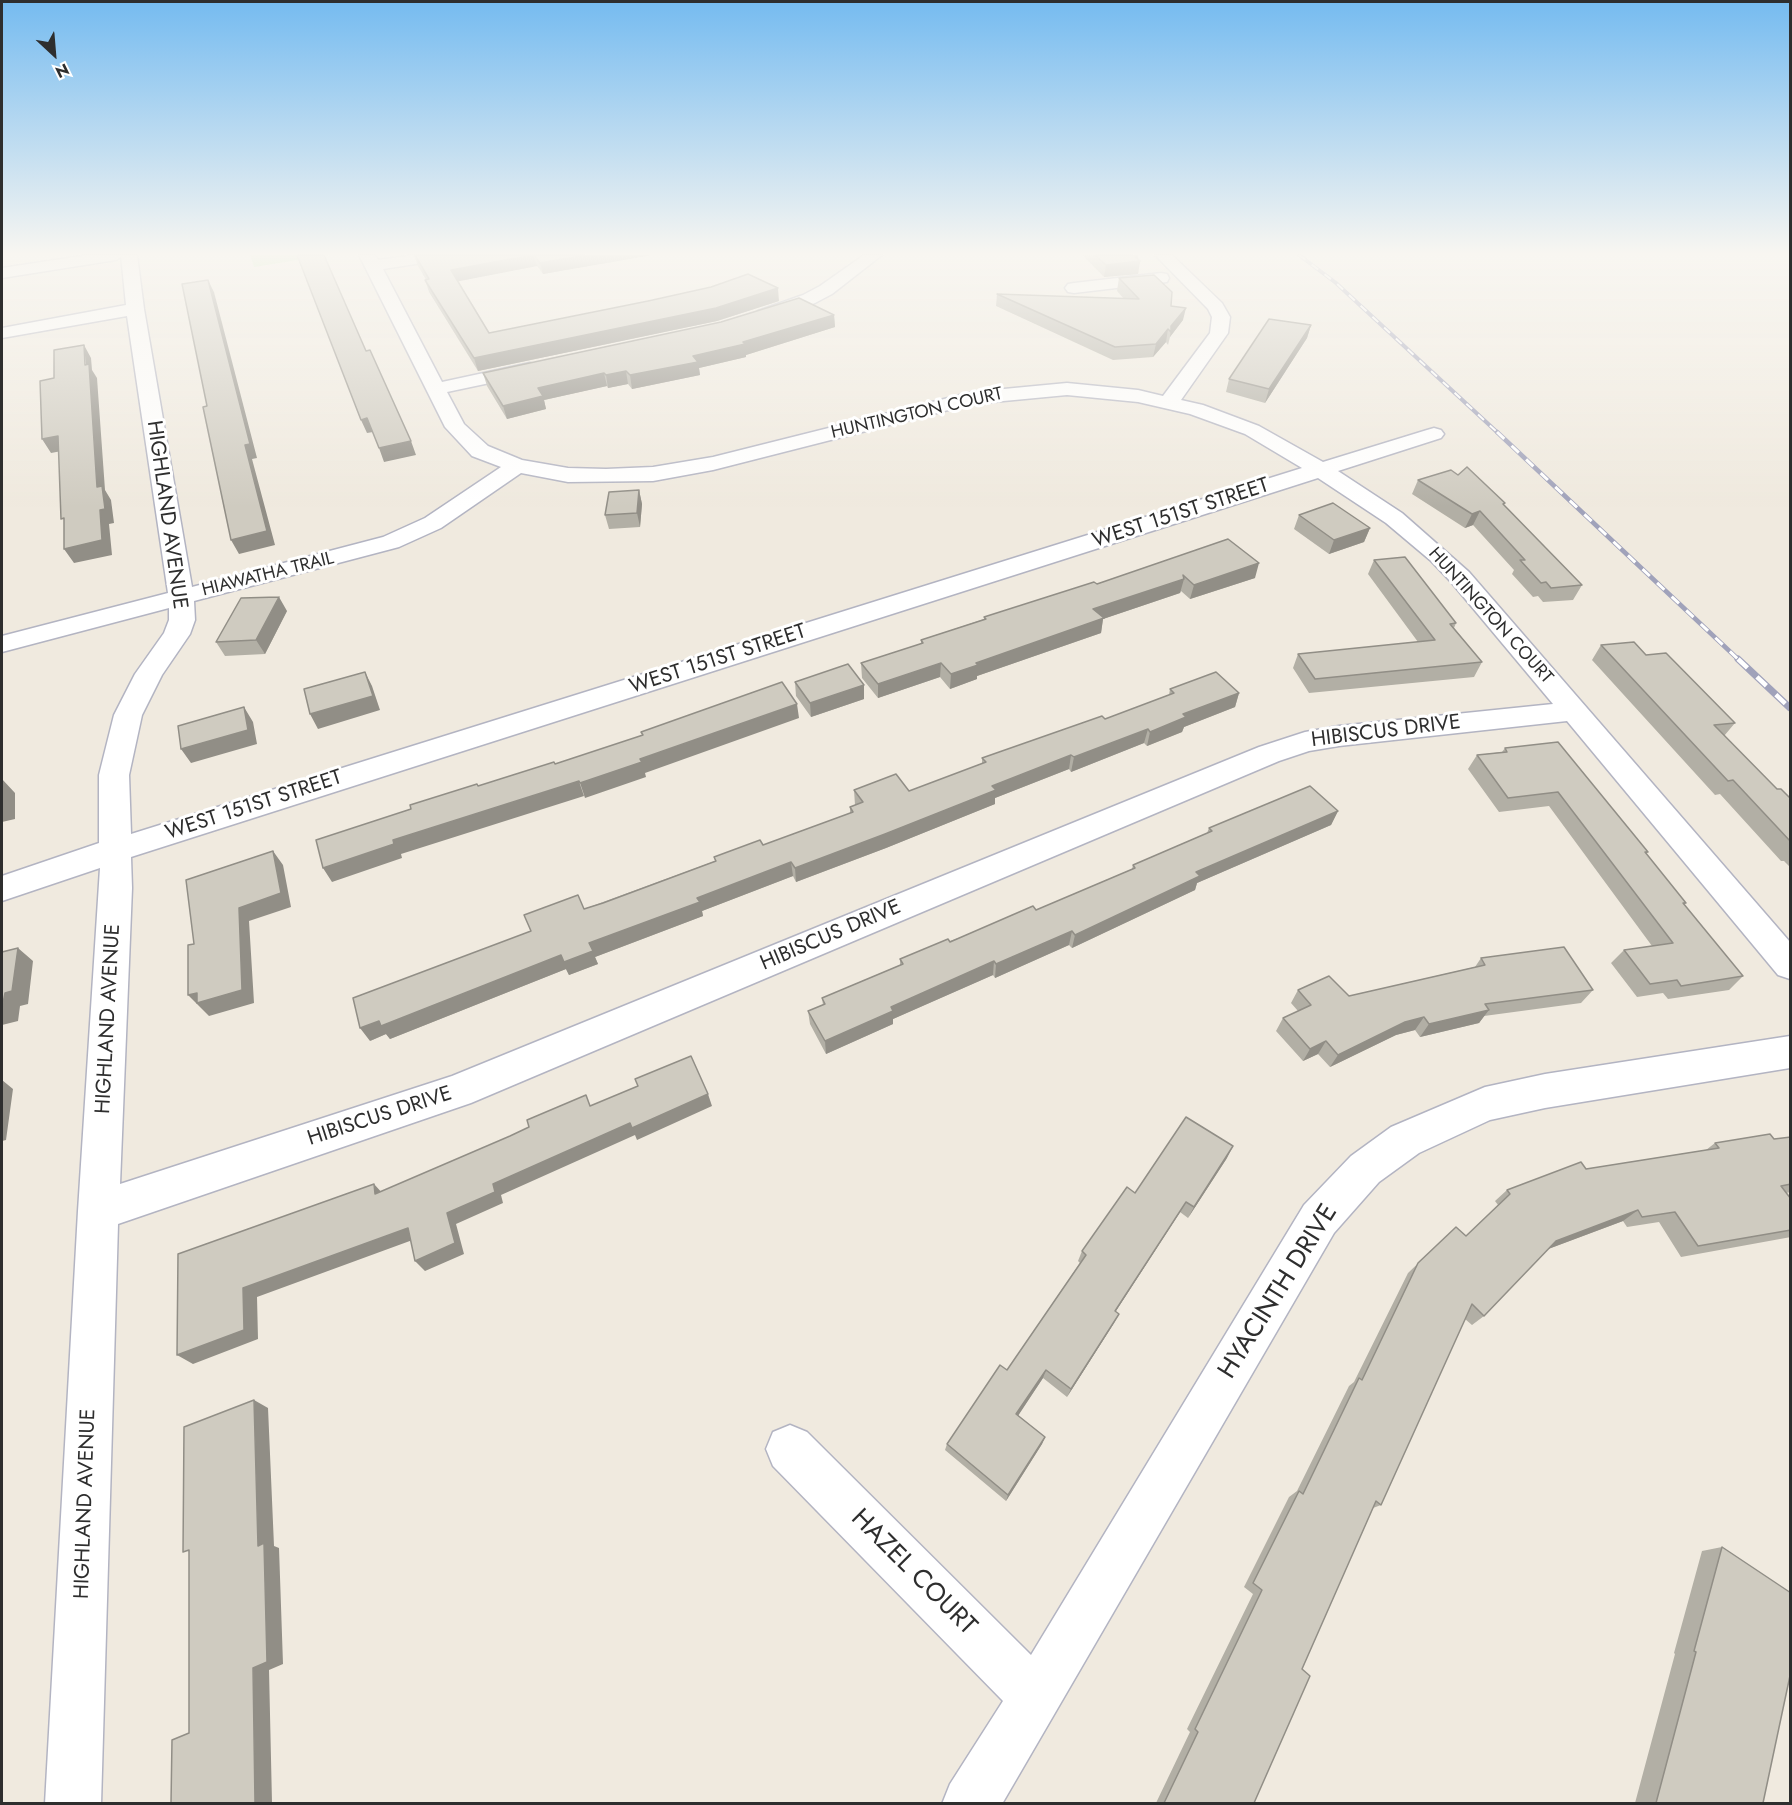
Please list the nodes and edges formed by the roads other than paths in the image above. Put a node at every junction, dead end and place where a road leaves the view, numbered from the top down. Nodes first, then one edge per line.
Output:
1 (140, 339) edge
2 (409, 339) edge
3 (1213, 339) edge
4 (549, 365) edge
5 (434, 389) junction
6 (1169, 402) junction
7 (1434, 434) dead end
8 (517, 466) junction
9 (1321, 470) junction
10 (181, 597) junction
11 (2, 644) edge
12 (1574, 711) junction
13 (116, 850) junction
14 (2, 888) edge
15 (1791, 965) edge
16 (1791, 1052) edge
17 (98, 1210) junction
18 (790, 1449) dead end
19 (1036, 1697) junction
20 (73, 1803) edge
21 (970, 1803) edge

1 - 10 street, HIGHLAND AVENUE
2 - 5 street, HUNTINGTON COURT
3 - 6 street
4 - 5 street
5 - 8 street, HUNTINGTON COURT
6 - 8 street, HUNTINGTON COURT
6 - 9 street, HUNTINGTON COURT
7 - 9 street, WEST 151ST STREET
8 - 10 street, HIAWATHA TRAIL
9 - 12 street, HUNTINGTON COURT
9 - 13 street, WEST 151ST STREET
10 - 11 street, HIAWATHA TRAIL
10 - 13 street, HIGHLAND AVENUE
12 - 15 street, HUNTINGTON COURT
12 - 17 street, HIBISCUS DRIVE
13 - 14 street, WEST 151ST STREET
13 - 17 street, HIGHLAND AVENUE
16 - 19 street, HYACINTH DRIVE
17 - 20 street, HIGHLAND AVENUE
18 - 19 street, HAZEL COURT
19 - 21 street, HYACINTH DRIVE

